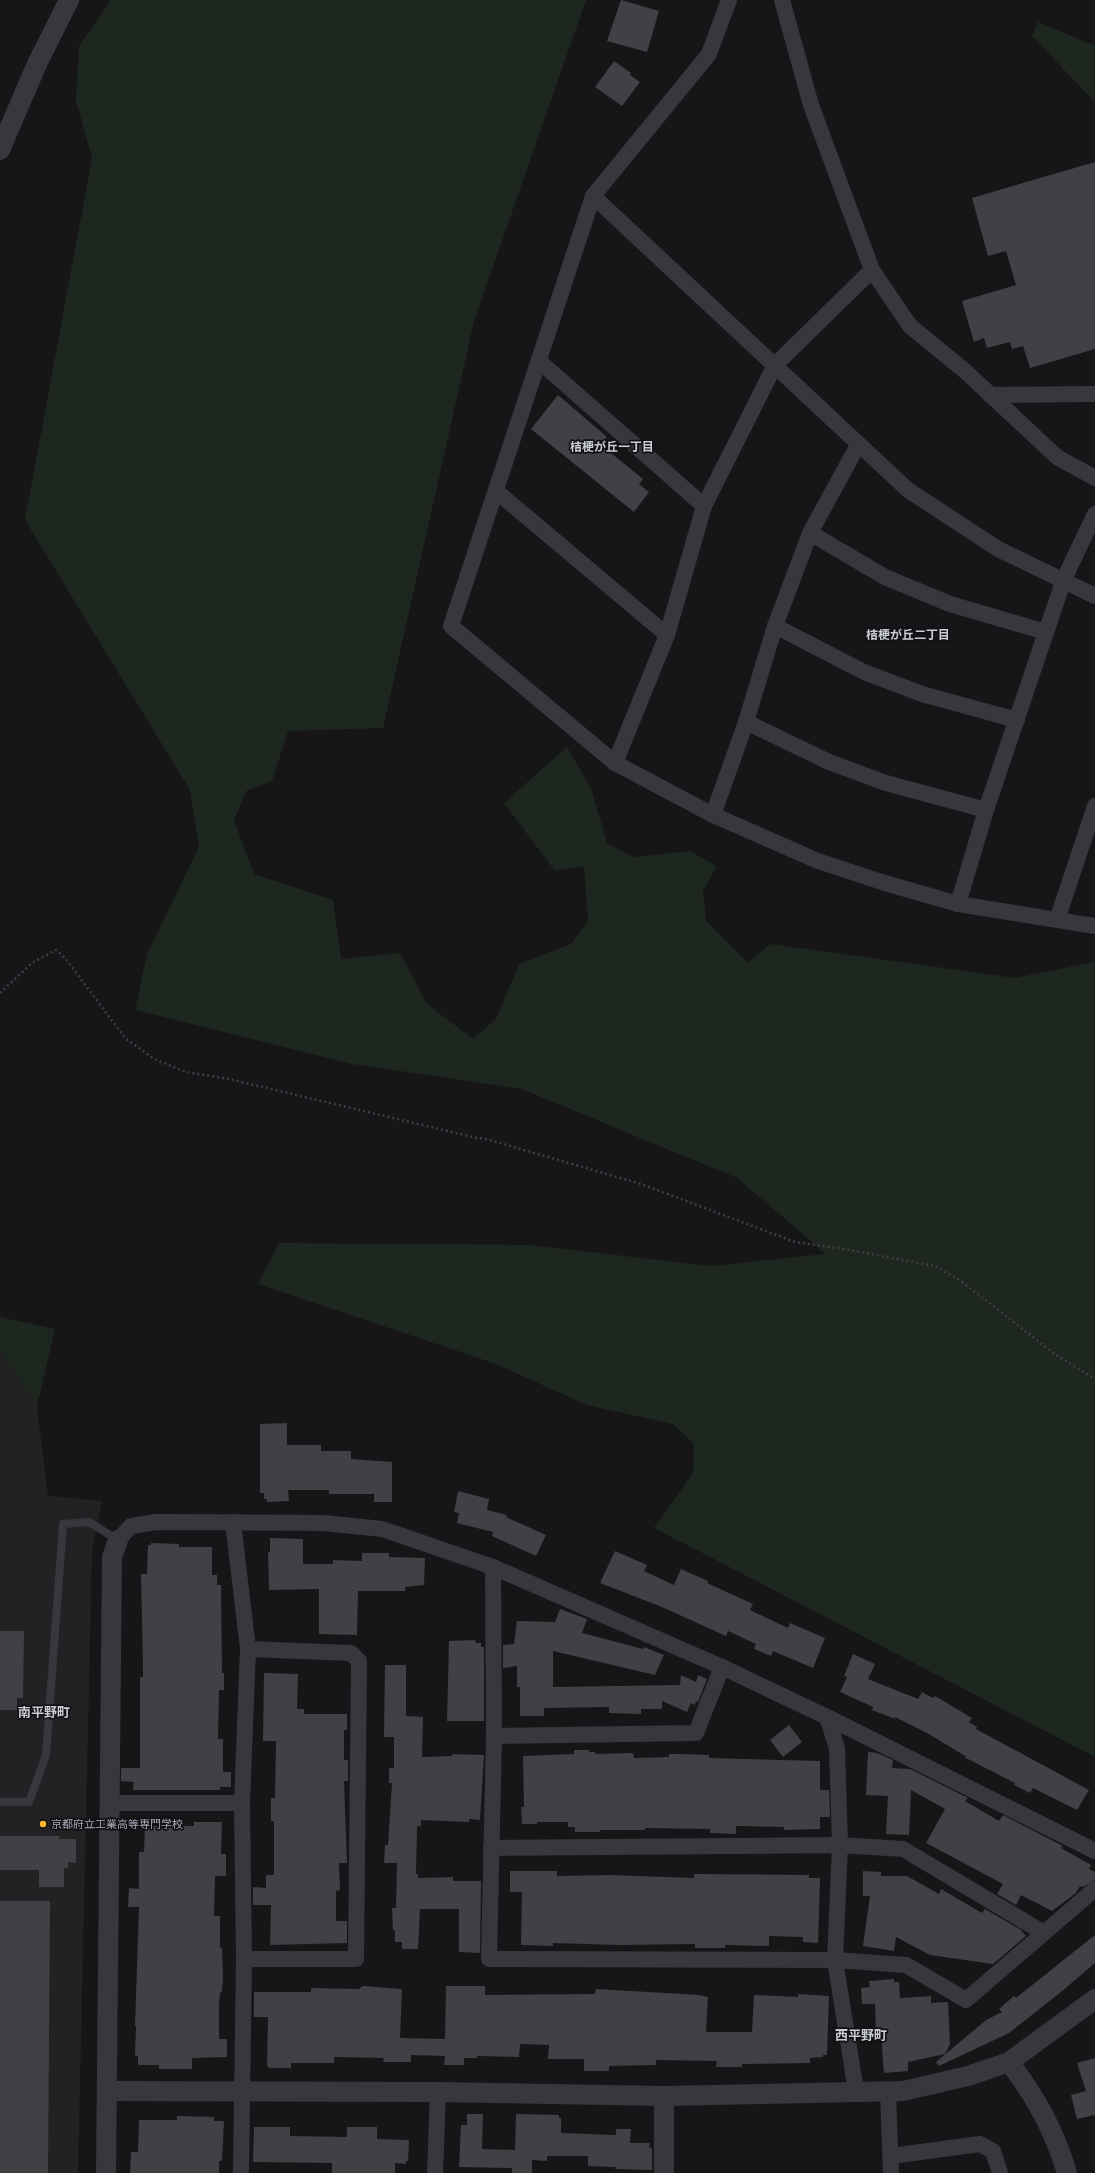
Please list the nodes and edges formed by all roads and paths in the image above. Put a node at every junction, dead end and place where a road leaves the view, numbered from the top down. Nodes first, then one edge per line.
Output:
1 (69, 0) edge
2 (729, 0) edge
3 (782, 0) edge
4 (0, 150) edge
5 (592, 196) junction
6 (872, 270) junction
7 (539, 361) junction
8 (775, 365) junction
9 (1095, 394) edge
10 (990, 395) junction
11 (858, 446) junction
12 (1095, 478) edge
13 (496, 491) junction
14 (704, 506) junction
15 (1095, 514) edge
16 (810, 533) junction
17 (1064, 579) junction
18 (1095, 596) edge
19 (775, 626) junction
20 (1046, 632) junction
21 (667, 635) junction
22 (1017, 720) junction
23 (746, 722) junction
24 (615, 763) junction
25 (986, 810) junction
26 (1094, 812) edge
27 (713, 815) junction
28 (958, 904) junction
29 (1057, 920) junction
30 (1095, 926) edge
31 (0, 992) edge
32 (1095, 1379) edge
33 (233, 1522) junction
34 (118, 1540) junction
35 (493, 1567) junction
36 (248, 1649) junction
37 (722, 1667) junction
38 (827, 1717) junction
39 (494, 1736) junction
40 (0, 1802) edge
41 (109, 1803) junction
42 (242, 1804) junction
43 (840, 1845) junction
44 (491, 1848) junction
45 (1095, 1851) edge
46 (1095, 1889) edge
47 (1044, 1933) junction
48 (244, 1959) junction
49 (835, 1960) junction
50 (1095, 1999) edge
51 (1009, 2062) junction
52 (107, 2091) junction
53 (242, 2091) junction
54 (888, 2091) junction
55 (438, 2092) junction
56 (856, 2092) junction
57 (664, 2096) junction
58 (890, 2156) junction
59 (106, 2173) edge
60 (241, 2173) edge
61 (435, 2173) edge
62 (664, 2173) edge
63 (891, 2173) edge
64 (1000, 2173) edge
65 (1068, 2173) edge

1 - 4 street
2 - 5 street
3 - 6 street
5 - 7 street
5 - 8 street
6 - 8 street
6 - 10 street
7 - 13 street
7 - 14 street
8 - 11 street
8 - 14 street
9 - 10 street
10 - 12 street
11 - 16 street
11 - 17 street
13 - 21 street
13 - 24 street
14 - 21 street
15 - 17 street
16 - 19 street
16 - 20 street
17 - 18 street
17 - 20 street
19 - 22 street
19 - 23 street
20 - 22 street
21 - 24 street
22 - 25 street
23 - 25 street
23 - 27 street
24 - 27 street
25 - 28 street
26 - 29 street
27 - 28 street
28 - 29 street
29 - 30 street
31 - 32 path
33 - 34 street
33 - 35 street
33 - 36 street
34 - 40 lane
34 - 41 street
35 - 37 street
35 - 39 street
36 - 42 street
36 - 48 street
37 - 38 street
37 - 39 street
38 - 43 street
38 - 45 street
39 - 44 street
41 - 42 street
41 - 52 street
42 - 48 street
43 - 44 street
43 - 47 street
43 - 49 street
44 - 49 street
46 - 47 street
47 - 49 street
48 - 53 street
49 - 56 street
50 - 51 street
51 - 54 street
51 - 65 street
52 - 53 street
52 - 59 street
53 - 55 street
53 - 60 street
54 - 56 street
54 - 58 street
55 - 57 street
55 - 61 street
56 - 57 street
57 - 62 street
58 - 63 street
58 - 64 street

